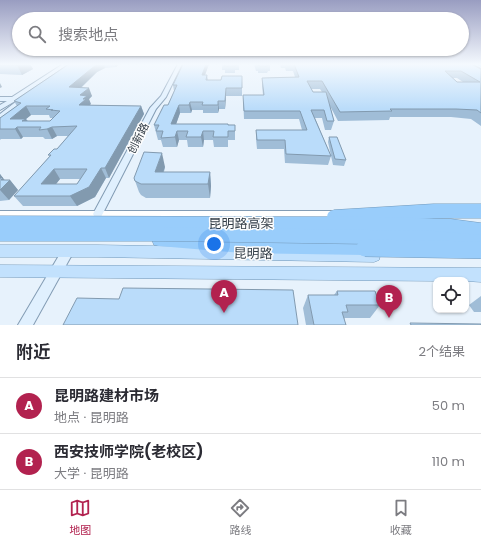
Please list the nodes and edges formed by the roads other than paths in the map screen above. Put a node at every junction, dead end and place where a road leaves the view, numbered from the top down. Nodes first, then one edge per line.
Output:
1 (44, 79) edge
2 (51, 79) edge
3 (172, 79) edge
4 (0, 99) edge
5 (15, 99) junction
6 (23, 99) junction
7 (0, 108) edge
8 (0, 117) edge
9 (481, 212) edge
10 (0, 214) edge
11 (98, 214) junction
12 (408, 214) junction
13 (0, 223) edge
14 (212, 223) junction
15 (481, 230) edge
16 (0, 234) edge
17 (105, 234) junction
18 (481, 242) edge
19 (481, 250) edge
20 (0, 251) edge
21 (68, 251) junction
22 (481, 253) edge
23 (436, 257) junction
24 (0, 271) edge
25 (56, 271) junction
26 (481, 275) edge
27 (25, 325) edge

1 - 5 street
2 - 6 street
3 - 11 street, 创新路
4 - 5 street
5 - 6 street
5 - 7 street
6 - 8 street
9 - 12 street
9 - 14 highway, bridge
10 - 11 street
11 - 12 street
11 - 21 street
12 - 23 street
13 - 14 highway, 昆明路高架, bridge
14 - 15 highway, 昆明路高架, bridge
16 - 17 highway, 昆明路高架, bridge
17 - 18 highway, 昆明路高架, bridge
17 - 19 highway, bridge
20 - 21 main road, 昆明路
21 - 23 main road, 昆明路
21 - 25 street
22 - 23 main road, 昆明路
24 - 25 main road, 昆明路
25 - 26 main road, 昆明路
25 - 27 street

